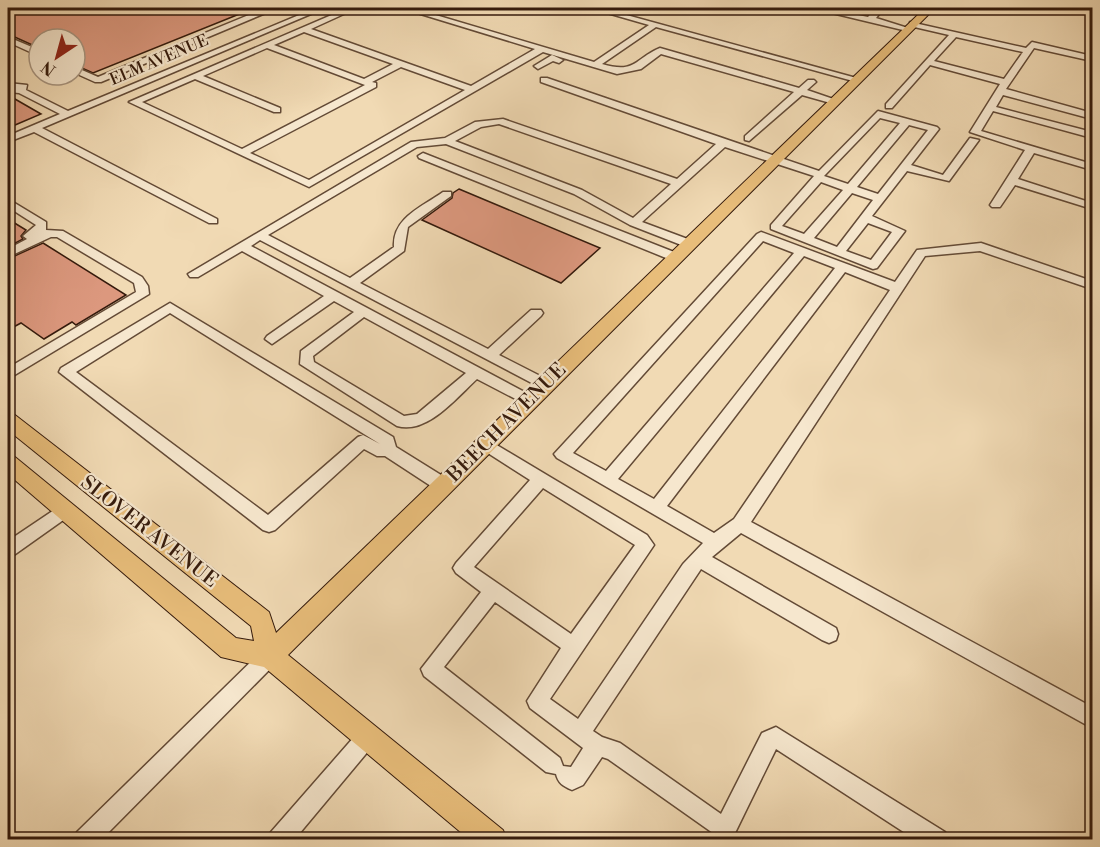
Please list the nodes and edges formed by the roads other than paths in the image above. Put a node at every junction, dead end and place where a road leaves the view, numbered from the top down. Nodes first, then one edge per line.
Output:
1 (251, 8) edge
2 (321, 8) edge
3 (353, 8) edge
4 (405, 8) edge
5 (594, 8) edge
6 (815, 8) edge
7 (880, 8) edge
8 (930, 8) edge
9 (264, 12) junction
10 (289, 21) junction
11 (874, 21) junction
12 (656, 24) junction
13 (910, 27) junction
14 (304, 29) junction
15 (954, 34) junction
16 (8, 39) edge
17 (668, 41) dead end
18 (266, 45) junction
19 (27, 48) edge
20 (1031, 48) junction
21 (542, 49) junction
22 (660, 51) junction
23 (1092, 58) edge
24 (559, 60) dead end
25 (928, 62) junction
26 (400, 64) junction
27 (595, 65) junction
28 (538, 66) dead end
29 (87, 75) edge
30 (196, 76) junction
31 (856, 79) junction
32 (98, 80) junction
33 (544, 80) dead end
34 (364, 82) junction
35 (811, 82) dead end
36 (9, 85) edge
37 (1003, 87) junction
38 (471, 89) junction
39 (800, 91) junction
40 (122, 92) junction
41 (834, 101) junction
42 (889, 106) dead end
43 (991, 108) junction
44 (277, 110) dead end
45 (68, 114) junction
46 (1092, 116) edge
47 (907, 121) junction
48 (34, 128) junction
49 (1092, 135) edge
50 (749, 138) dead end
51 (8, 139) edge
52 (974, 140) dead end
53 (447, 141) junction
54 (723, 143) junction
55 (1030, 150) junction
56 (242, 153) junction
57 (423, 156) dead end
58 (777, 160) junction
59 (906, 167) junction
60 (1092, 168) edge
61 (821, 175) junction
62 (1012, 181) junction
63 (678, 183) junction
64 (853, 185) junction
65 (447, 194) dead end
66 (884, 196) junction
67 (8, 202) edge
68 (996, 206) dead end
69 (1092, 206) edge
70 (866, 218) junction
71 (213, 221) dead end
72 (634, 223) junction
73 (259, 236) junction
74 (689, 244) junction
75 (242, 246) junction
76 (804, 246) junction
77 (8, 247) edge
78 (8, 253) edge
79 (675, 257) junction
80 (841, 260) junction
81 (194, 274) dead end
82 (351, 283) junction
83 (1092, 285) edge
84 (898, 288) junction
85 (334, 295) junction
86 (364, 311) junction
87 (536, 313) dead end
88 (272, 339) dead end
89 (489, 356) junction
90 (476, 372) junction
91 (8, 374) edge
92 (545, 385) junction
93 (529, 401) junction
94 (8, 420) edge
95 (371, 439) junction
96 (485, 444) junction
97 (8, 463) edge
98 (541, 479) junction
99 (608, 481) junction
100 (443, 485) junction
101 (656, 509) junction
102 (63, 511) junction
103 (740, 525) junction
104 (715, 542) junction
105 (8, 550) edge
106 (699, 559) junction
107 (493, 591) junction
108 (830, 634) dead end
109 (573, 646) junction
110 (270, 656) junction
111 (1092, 718) edge
112 (368, 736) junction
113 (589, 740) junction
114 (85, 840) edge
115 (279, 840) edge
116 (493, 840) edge
117 (937, 840) edge

1 - 9 street
2 - 10 street, ELM AVENUE
3 - 14 street
4 - 21 street
5 - 12 street
6 - 11 street
7 - 11 street
8 - 13 main road, BEECH AVENUE
9 - 10 street
9 - 32 street
10 - 40 street, ELM AVENUE
11 - 13 street
12 - 27 street
12 - 31 street
13 - 15 street
13 - 31 main road, BEECH AVENUE
14 - 18 street
14 - 26 street
15 - 20 street
15 - 25 street
16 - 19 street
17 - 22 street
18 - 30 street
18 - 34 street
20 - 23 street
20 - 37 street
21 - 27 street
21 - 38 street
22 - 27 street
22 - 39 street
24 - 28 street
25 - 37 street
25 - 42 street
26 - 34 street
26 - 38 street
29 - 32 street
30 - 44 street
30 - 56 street
31 - 41 main road, BEECH AVENUE
32 - 40 street
33 - 54 street
34 - 56 street
35 - 39 street
36 - 45 street
37 - 43 street
37 - 46 street
38 - 56 street
39 - 41 street
39 - 50 street
40 - 45 street, ELM AVENUE
41 - 58 main road, BEECH AVENUE
43 - 49 street
43 - 55 street
45 - 48 street, ELM AVENUE
47 - 59 street
47 - 61 street
47 - 64 street
48 - 51 street, ELM AVENUE
48 - 71 street
52 - 59 street
53 - 63 street
53 - 72 street
53 - 73 street
54 - 58 street
54 - 63 street
55 - 60 street
55 - 62 street
57 - 79 street
58 - 61 street
58 - 74 main road, BEECH AVENUE
59 - 66 street
61 - 64 street
61 - 76 street
62 - 68 street
62 - 69 street
63 - 72 street
64 - 66 street
64 - 76 street
65 - 82 street
66 - 70 street
67 - 77 street
70 - 80 street
70 - 80 street
72 - 74 street
73 - 75 street
73 - 82 street
74 - 79 main road, BEECH AVENUE
75 - 81 street
75 - 85 street
76 - 80 street
76 - 99 street
76 - 99 street
78 - 91 street
79 - 92 main road, BEECH AVENUE
80 - 84 street
80 - 101 street
82 - 89 street
83 - 84 street
84 - 103 street
85 - 86 street
85 - 88 street
86 - 90 street
86 - 90 street
87 - 89 street
89 - 92 street
90 - 93 street
92 - 93 main road, BEECH AVENUE
93 - 96 main road, BEECH AVENUE
94 - 110 main road, SLOVER AVENUE
95 - 95 street
95 - 100 street
96 - 98 street
96 - 100 main road, BEECH AVENUE
97 - 102 main road, SLOVER AVENUE
98 - 107 street
98 - 109 street
99 - 101 street
100 - 110 main road, BEECH AVENUE
101 - 104 street
102 - 105 street
102 - 110 main road, SLOVER AVENUE
103 - 104 street
103 - 111 street
104 - 106 street
106 - 108 street
106 - 113 street
107 - 109 street
107 - 113 street
109 - 113 street
110 - 112 main road, SLOVER AVENUE
110 - 114 street, BEECH AVENUE
112 - 115 street
112 - 116 main road, SLOVER AVENUE
113 - 117 street

